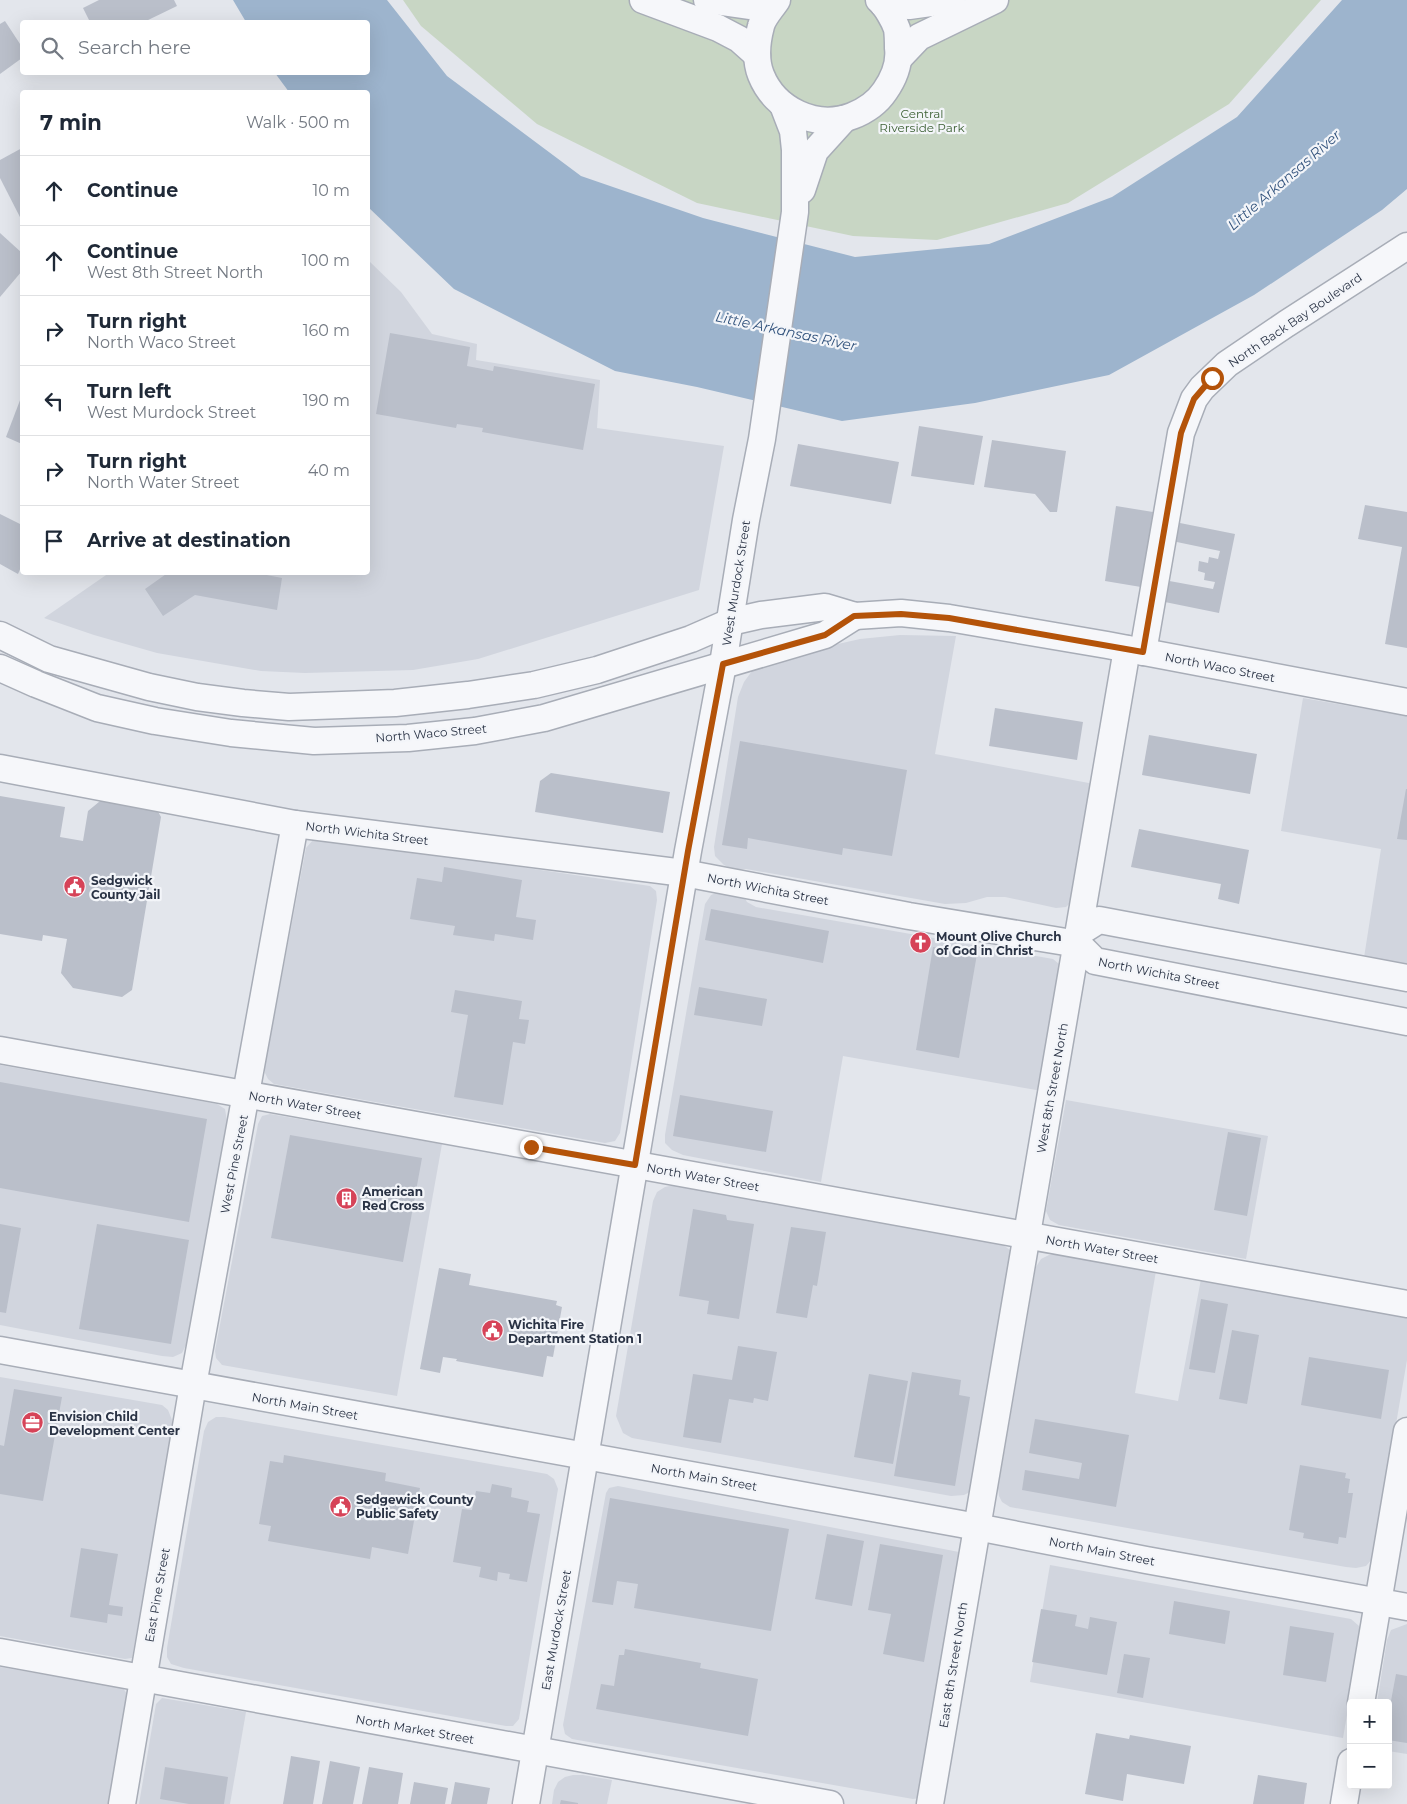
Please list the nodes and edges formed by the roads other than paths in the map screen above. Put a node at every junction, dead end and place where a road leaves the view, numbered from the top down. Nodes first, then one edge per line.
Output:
1 (643, 0) edge
2 (707, 0) edge
3 (773, 0) edge
4 (777, 0) edge
5 (952, 0) edge
6 (995, 0) edge
7 (881, 2) edge
8 (757, 55) junction
9 (899, 58) junction
10 (783, 106) junction
11 (844, 120) junction
12 (795, 212) junction
13 (1407, 246) edge
14 (1192, 404) joint
15 (854, 616) junction
16 (730, 622) junction
17 (0, 635) edge
18 (1135, 651) junction
19 (723, 664) junction
20 (0, 668) edge
21 (1407, 702) edge
22 (0, 768) edge
23 (295, 824) junction
24 (684, 872) junction
25 (1079, 938) junction
26 (1407, 978) edge
27 (1407, 1022) edge
28 (0, 1050) edge
29 (247, 1095) junction
30 (635, 1165) junction
31 (1026, 1236) junction
32 (1407, 1304) edge
33 (0, 1350) edge
34 (192, 1385) junction
35 (1407, 1431) edge
36 (586, 1456) junction
37 (976, 1526) junction
38 (1378, 1601) junction
39 (1407, 1606) edge
40 (0, 1652) edge
41 (143, 1678) junction
42 (1362, 1699) edge
43 (535, 1751) junction
44 (1347, 1786) edge
45 (122, 1804) edge
46 (526, 1804) edge
47 (830, 1804) edge
48 (930, 1804) edge
49 (1344, 1804) edge

1 - 8 street
2 - 3 street
4 - 8 street, West Murdock Street
5 - 7 street
6 - 9 street
7 - 9 street, West Murdock Street
8 - 10 street, West Murdock Street
9 - 11 street, West Murdock Street
10 - 11 street, West Murdock Street
10 - 12 street, West Murdock Street
11 - 12 street, West Murdock Street
12 - 16 street, West Murdock Street
13 - 14 street, North Back Bay Boulevard
14 - 18 street, West 8th Street North
15 - 16 street, North Waco Street
15 - 18 street, North Waco Street
15 - 19 street, North Waco Street
16 - 17 street, North Waco Street
16 - 19 street, West Murdock Street
18 - 21 street, North Waco Street
18 - 25 street, West 8th Street North
19 - 20 street, North Waco Street
19 - 24 street, West Murdock Street
22 - 23 street, North Wichita Street
23 - 24 street, North Wichita Street
23 - 29 street, West Pine Street
24 - 25 street, North Wichita Street
24 - 30 street, West Murdock Street
25 - 26 street
25 - 27 street, North Wichita Street
25 - 31 street, West 8th Street North
28 - 29 street, North Water Street
29 - 30 street, North Water Street
29 - 34 street, West Pine Street
30 - 31 street, North Water Street
30 - 36 street, West Murdock Street
31 - 32 street, North Water Street
31 - 37 street, West 8th Street North
33 - 34 street, North Main Street
34 - 36 street, North Main Street
34 - 41 street, East Pine Street
35 - 38 street
36 - 37 street, North Main Street
36 - 43 street, East Murdock Street
37 - 38 street, North Main Street
37 - 48 street, East 8th Street North
38 - 39 street, North Main Street
38 - 42 street
40 - 41 street, North Market Street
41 - 43 street, North Market Street
41 - 45 street, East Pine Street
43 - 46 street, East Murdock Street
43 - 47 street, North Market Street
44 - 49 street

